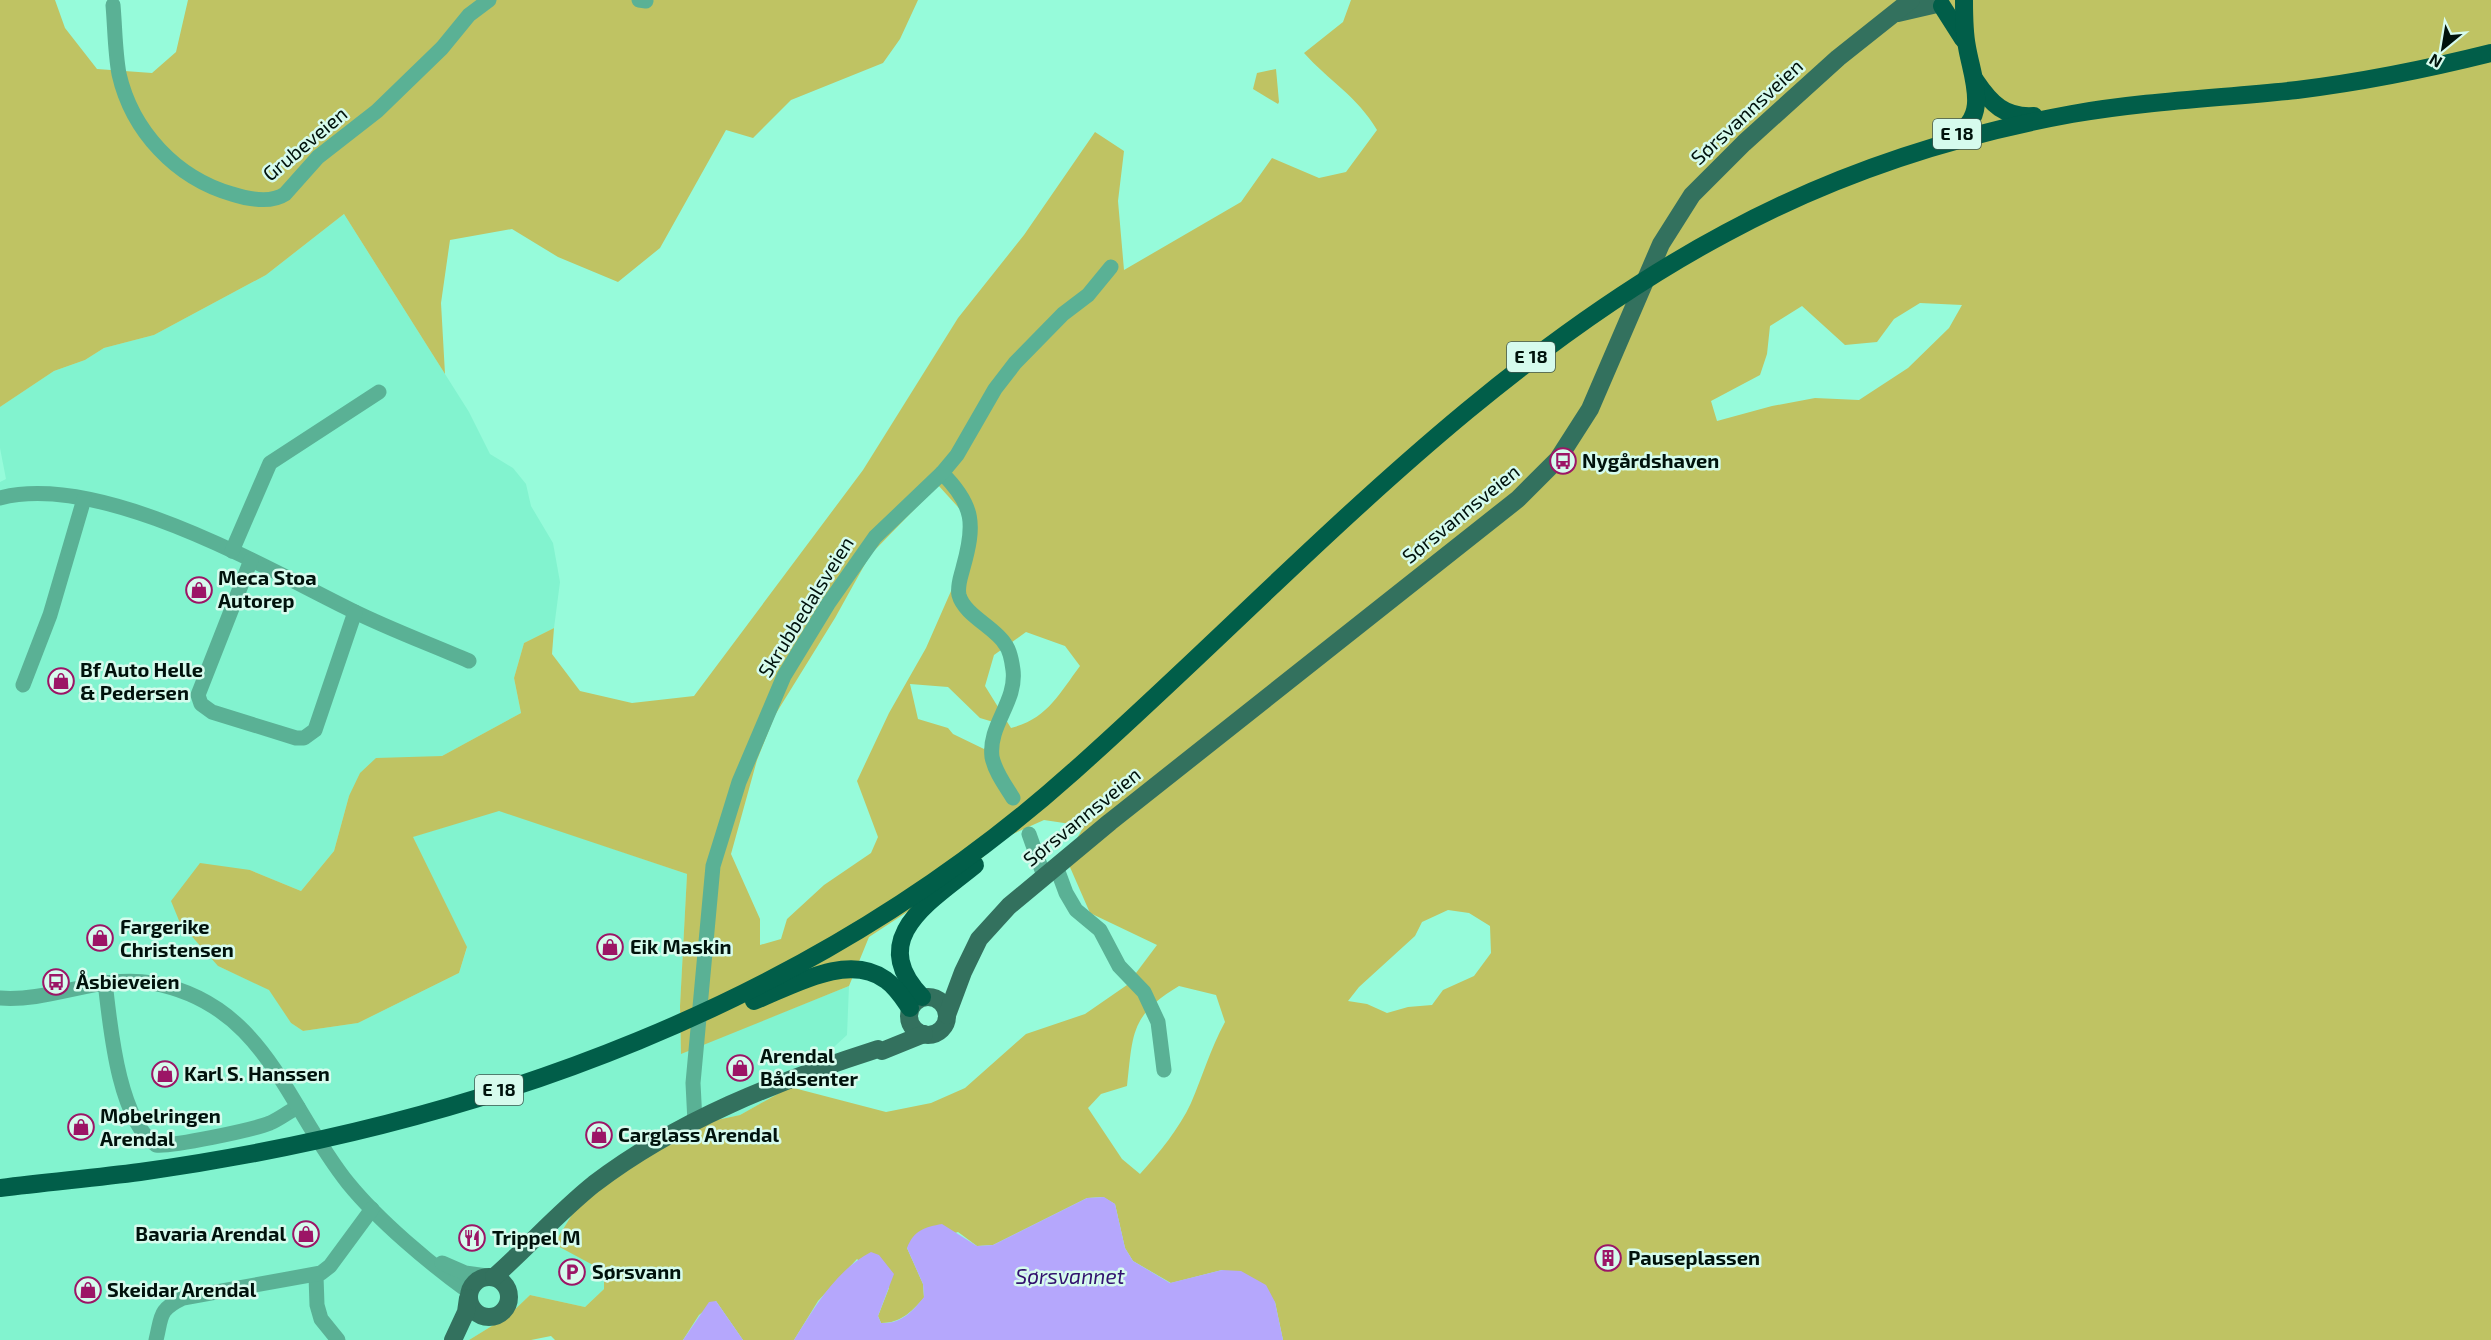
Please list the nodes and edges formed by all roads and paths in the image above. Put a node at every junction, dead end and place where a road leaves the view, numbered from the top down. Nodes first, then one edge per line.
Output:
1 (489, 0) edge
2 (1911, 0) edge
3 (1963, 0) edge
4 (1937, 3) edge
5 (113, 6) dead end
6 (1896, 14) junction
7 (1966, 46) junction
8 (2491, 52) edge
9 (2491, 64) edge
10 (1974, 79) junction
11 (2078, 113) junction
12 (1898, 156) junction
13 (1111, 267) dead end
14 (379, 392) dead end
15 (942, 473) junction
16 (0, 498) edge
17 (84, 499) junction
18 (232, 551) junction
19 (251, 560) junction
20 (355, 612) junction
21 (469, 661) dead end
22 (23, 685) dead end
23 (1012, 798) dead end
24 (1029, 834) dead end
25 (986, 855) junction
26 (1050, 871) junction
27 (963, 972) junction
28 (105, 982) junction
29 (0, 998) edge
30 (740, 1002) junction
31 (917, 1004) junction
32 (947, 1015) junction
33 (924, 1034) junction
34 (878, 1049) junction
35 (1164, 1070) dead end
36 (298, 1107) junction
37 (695, 1122) junction
38 (310, 1146) junction
39 (0, 1188) edge
40 (0, 1198) edge
41 (372, 1209) junction
42 (534, 1242) junction
43 (425, 1255) junction
44 (316, 1276) junction
45 (490, 1277) junction
46 (509, 1294) junction
47 (469, 1295) junction
48 (492, 1317) junction
49 (156, 1340) edge
50 (338, 1340) edge
51 (453, 1340) edge
52 (459, 1340) edge

1 - 5 street, Grubeveien
2 - 6 main road, Sørsvannsveien
3 - 4 main road, Sørsvannsveien
3 - 7 highway, E 18
4 - 6 main road, Sørsvannsveien
4 - 7 highway, E 18
6 - 26 main road, Sørsvannsveien
7 - 10 highway, E 18
8 - 11 highway, E 18
9 - 25 highway, E 18
10 - 11 highway, E 18
10 - 12 highway, E 18
11 - 12 highway, E 18
12 - 30 highway, E 18
13 - 15 street, Skrubbedalsveien
14 - 18 street
15 - 23 street
15 - 37 street, Skrubbedalsveien
16 - 17 street
17 - 18 street
17 - 22 street
18 - 19 street
19 - 20 street
19 - 20 street
20 - 21 street
24 - 26 street
25 - 30 highway, E 18
25 - 31 highway, E 18
26 - 27 main road, Sørsvannsveien
26 - 35 street
27 - 31 main road, Sørsvannsveien
27 - 32 main road, Sørsvannsveien
28 - 29 street
28 - 36 street
28 - 36 street
30 - 31 highway, E 18
30 - 38 highway, E 18
31 - 32 main road
31 - 33 main road
31 - 34 main road, Sørsvannsveien
32 - 33 main road
33 - 34 main road, Sørsvannsveien
34 - 37 main road, Sørsvannsveien
36 - 41 street
37 - 42 main road, Sørsvannsveien
38 - 39 highway, E 18
38 - 40 highway, E 18
41 - 43 street
41 - 44 street
42 - 45 main road, Sørsvannsveien
42 - 46 main road, Sørsvannsveien
43 - 45 street
43 - 47 street
44 - 49 street
44 - 50 street
45 - 46 main road
45 - 47 main road
46 - 48 main road
47 - 48 main road
47 - 51 main road
48 - 52 main road

